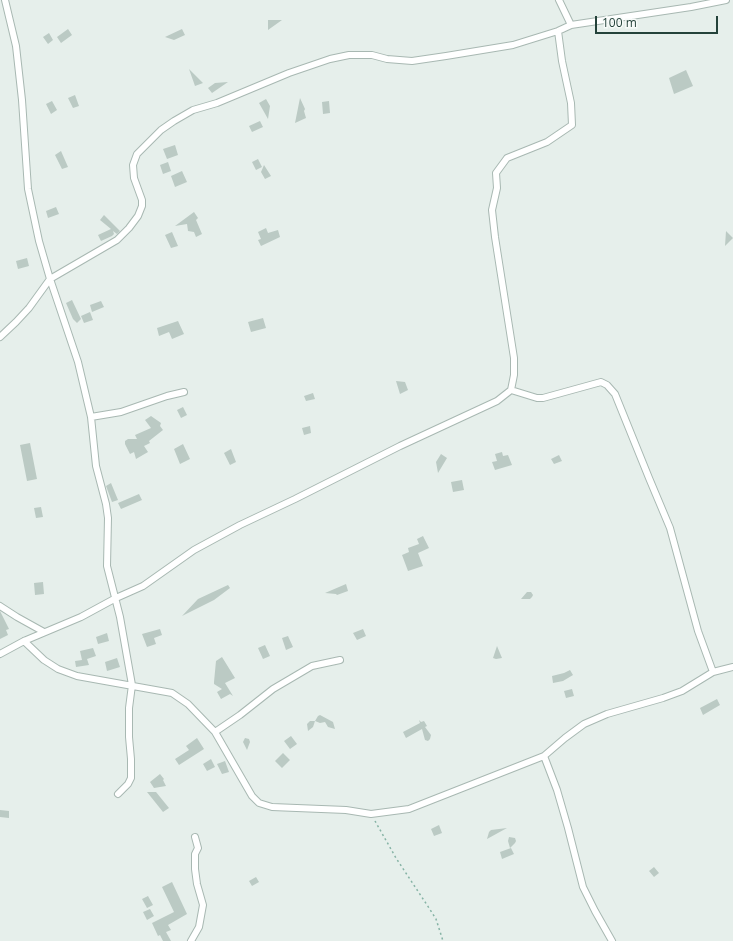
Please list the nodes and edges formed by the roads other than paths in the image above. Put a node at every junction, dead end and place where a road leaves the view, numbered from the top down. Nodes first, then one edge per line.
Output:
1 (5, 0) edge
2 (559, 0) edge
3 (726, 0) edge
4 (570, 25) junction
5 (558, 31) junction
6 (50, 279) junction
7 (0, 337) edge
8 (511, 390) junction
9 (184, 392) dead end
10 (91, 417) junction
11 (116, 598) junction
12 (0, 606) edge
13 (44, 632) junction
14 (24, 641) junction
15 (0, 654) edge
16 (340, 660) dead end
17 (733, 667) edge
18 (713, 672) junction
19 (132, 685) junction
20 (215, 732) junction
21 (544, 756) junction
22 (118, 794) dead end
23 (195, 837) dead end
24 (191, 941) edge
25 (612, 941) edge

1 - 6 street
2 - 4 street
3 - 4 street
4 - 5 street
5 - 6 street
5 - 8 street
6 - 7 street
6 - 10 street
8 - 11 street
8 - 18 street
9 - 10 street
10 - 11 street
11 - 13 street
11 - 19 street
12 - 13 street
13 - 14 street
14 - 15 street
14 - 19 street
16 - 20 street
17 - 18 street
18 - 21 street
19 - 20 street
19 - 22 street
20 - 21 street
21 - 25 street
23 - 24 street

